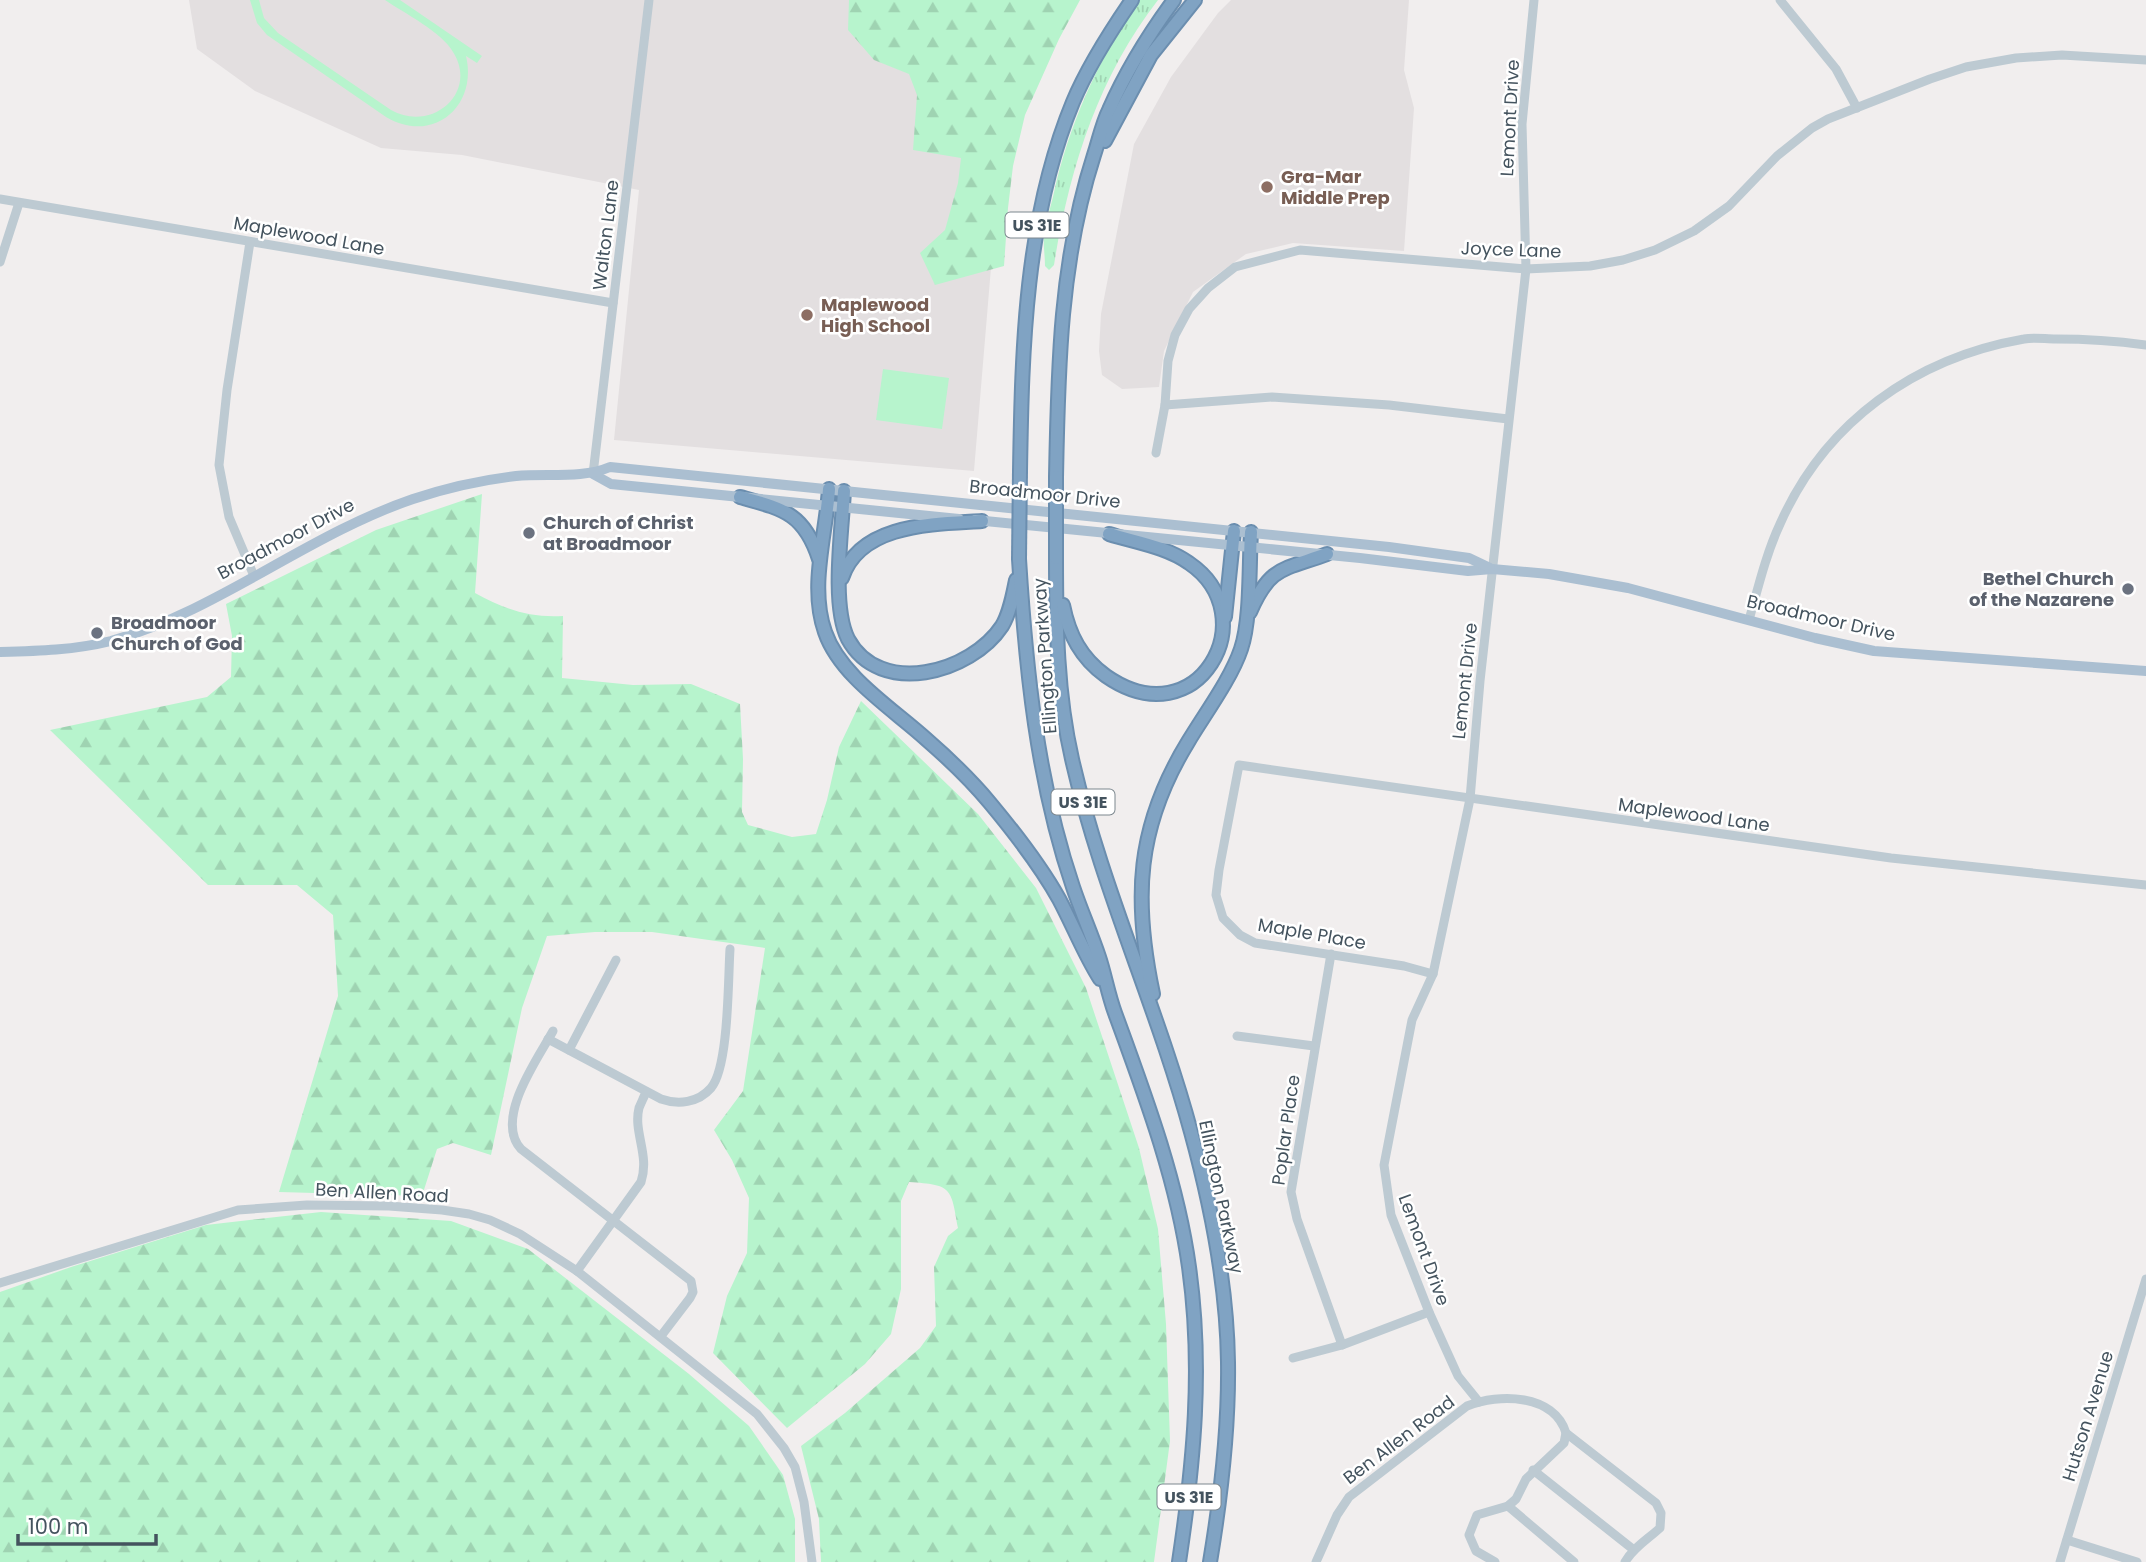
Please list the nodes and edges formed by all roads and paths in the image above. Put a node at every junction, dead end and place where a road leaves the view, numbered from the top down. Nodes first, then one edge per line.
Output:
1 (649, 0) edge
2 (1132, 0) edge
3 (1174, 0) edge
4 (1195, 0) edge
5 (1534, 0) edge
6 (1780, 0) edge
7 (2146, 60) edge
8 (1857, 108) junction
9 (1081, 195) junction
10 (0, 200) edge
11 (19, 203) junction
12 (250, 242) junction
13 (0, 262) edge
14 (1526, 269) junction
15 (613, 303) junction
16 (2146, 345) edge
17 (1165, 405) junction
18 (1508, 419) junction
19 (1156, 453) dead end
20 (593, 474) junction
21 (830, 489) junction
22 (844, 491) junction
23 (740, 497) junction
24 (828, 506) junction
25 (843, 506) junction
26 (982, 521) junction
27 (1234, 531) junction
28 (1251, 532) junction
29 (1109, 534) junction
30 (1234, 546) junction
31 (1251, 547) junction
32 (1327, 555) junction
33 (1056, 558) junction
34 (1019, 559) junction
35 (820, 565) junction
36 (1493, 569) junction
37 (254, 576) junction
38 (839, 585) junction
39 (1247, 618) junction
40 (1749, 620) junction
41 (1222, 635) junction
42 (0, 652) edge
43 (2146, 671) edge
44 (1239, 765) joint
45 (1470, 799) junction
46 (2146, 885) edge
47 (730, 949) dead end
48 (1331, 954) junction
49 (616, 960) dead end
50 (1433, 974) junction
51 (1107, 992) junction
52 (1162, 1036) junction
53 (1237, 1036) dead end
54 (1314, 1046) junction
55 (569, 1050) junction
56 (646, 1092) junction
57 (614, 1221) junction
58 (578, 1270) junction
59 (2146, 1279) edge
60 (0, 1283) edge
61 (1429, 1312) junction
62 (662, 1336) junction
63 (1342, 1345) junction
64 (1293, 1358) dead end
65 (1479, 1402) junction
66 (1566, 1433) junction
67 (1533, 1470) junction
68 (1508, 1506) junction
69 (2067, 1540) junction
70 (1634, 1550) junction
71 (812, 1562) edge
72 (1179, 1562) edge
73 (1210, 1562) edge
74 (1316, 1562) edge
75 (1495, 1562) edge
76 (1574, 1562) edge
77 (1625, 1562) edge
78 (2060, 1562) edge
79 (2137, 1562) edge

1 - 15 street, Walton Lane
2 - 34 highway, Ellington Parkway / US 31E, bridge
3 - 9 highway, Ellington Parkway / US 31E
4 - 9 highway
5 - 14 street, Lemont Drive
6 - 8 street
7 - 8 street, Joyce Lane
8 - 14 street, Joyce Lane
9 - 33 highway, Ellington Parkway / US 31E, bridge
10 - 11 street, Maplewood Lane
11 - 12 street, Maplewood Lane
11 - 13 street
12 - 15 street, Maplewood Lane
12 - 37 street
14 - 17 street, Joyce Lane
14 - 18 street, Lemont Drive
15 - 20 street, Walton Lane
16 - 40 street
17 - 18 street
17 - 19 street, Joyce Lane
18 - 36 street, Lemont Drive
20 - 21 main road, Broadmoor Drive
20 - 23 main road, Broadmoor Drive
20 - 37 main road, Broadmoor Drive
21 - 22 main road, Broadmoor Drive
21 - 24 highway
22 - 25 highway
22 - 27 main road, Broadmoor Drive
23 - 24 main road, Broadmoor Drive
23 - 35 highway
24 - 25 main road, Broadmoor Drive
24 - 35 highway
25 - 26 main road, Broadmoor Drive
25 - 38 highway
26 - 29 main road, Broadmoor Drive
26 - 38 highway
27 - 28 main road, Broadmoor Drive
27 - 30 highway
28 - 31 highway
28 - 36 main road, Broadmoor Drive
29 - 30 main road, Broadmoor Drive
29 - 41 highway
30 - 31 main road, Broadmoor Drive
30 - 41 highway
31 - 32 main road, Broadmoor Drive
31 - 39 highway
32 - 36 main road, Broadmoor Drive
32 - 39 highway
33 - 41 highway
33 - 52 highway, Ellington Parkway / US 31E
34 - 38 highway
34 - 51 highway, Ellington Parkway / US 31E
35 - 51 highway
36 - 40 main road, Broadmoor Drive
36 - 45 street, Lemont Drive
37 - 42 main road, Broadmoor Drive
39 - 52 highway
40 - 43 main road, Broadmoor Drive
44 - 45 street, Maplewood Lane
44 - 48 street, Maple Place
45 - 46 street, Maplewood Lane
45 - 50 street, Lemont Drive
47 - 56 street
48 - 50 street, Maple Place
48 - 54 street, Poplar Place
49 - 55 street
50 - 61 street, Lemont Drive
51 - 72 highway, Ellington Parkway / US 31E
52 - 73 highway, Ellington Parkway / US 31E
53 - 54 street
54 - 63 street, Poplar Place
55 - 56 street
55 - 57 street
56 - 57 street
57 - 58 street
57 - 62 street
58 - 60 street, Ben Allen Road
58 - 62 street, Ben Allen Road
59 - 69 street, Hutson Avenue
61 - 63 street
61 - 65 street, Lemont Drive
62 - 71 street, Ben Allen Road
63 - 64 street
65 - 66 street, Ben Allen Road
65 - 74 street, Ben Allen Road
66 - 67 street
66 - 70 street, Ben Allen Road
67 - 68 street
67 - 70 street
68 - 75 street
68 - 76 street
69 - 78 street, Hutson Avenue
69 - 79 street
70 - 77 street

